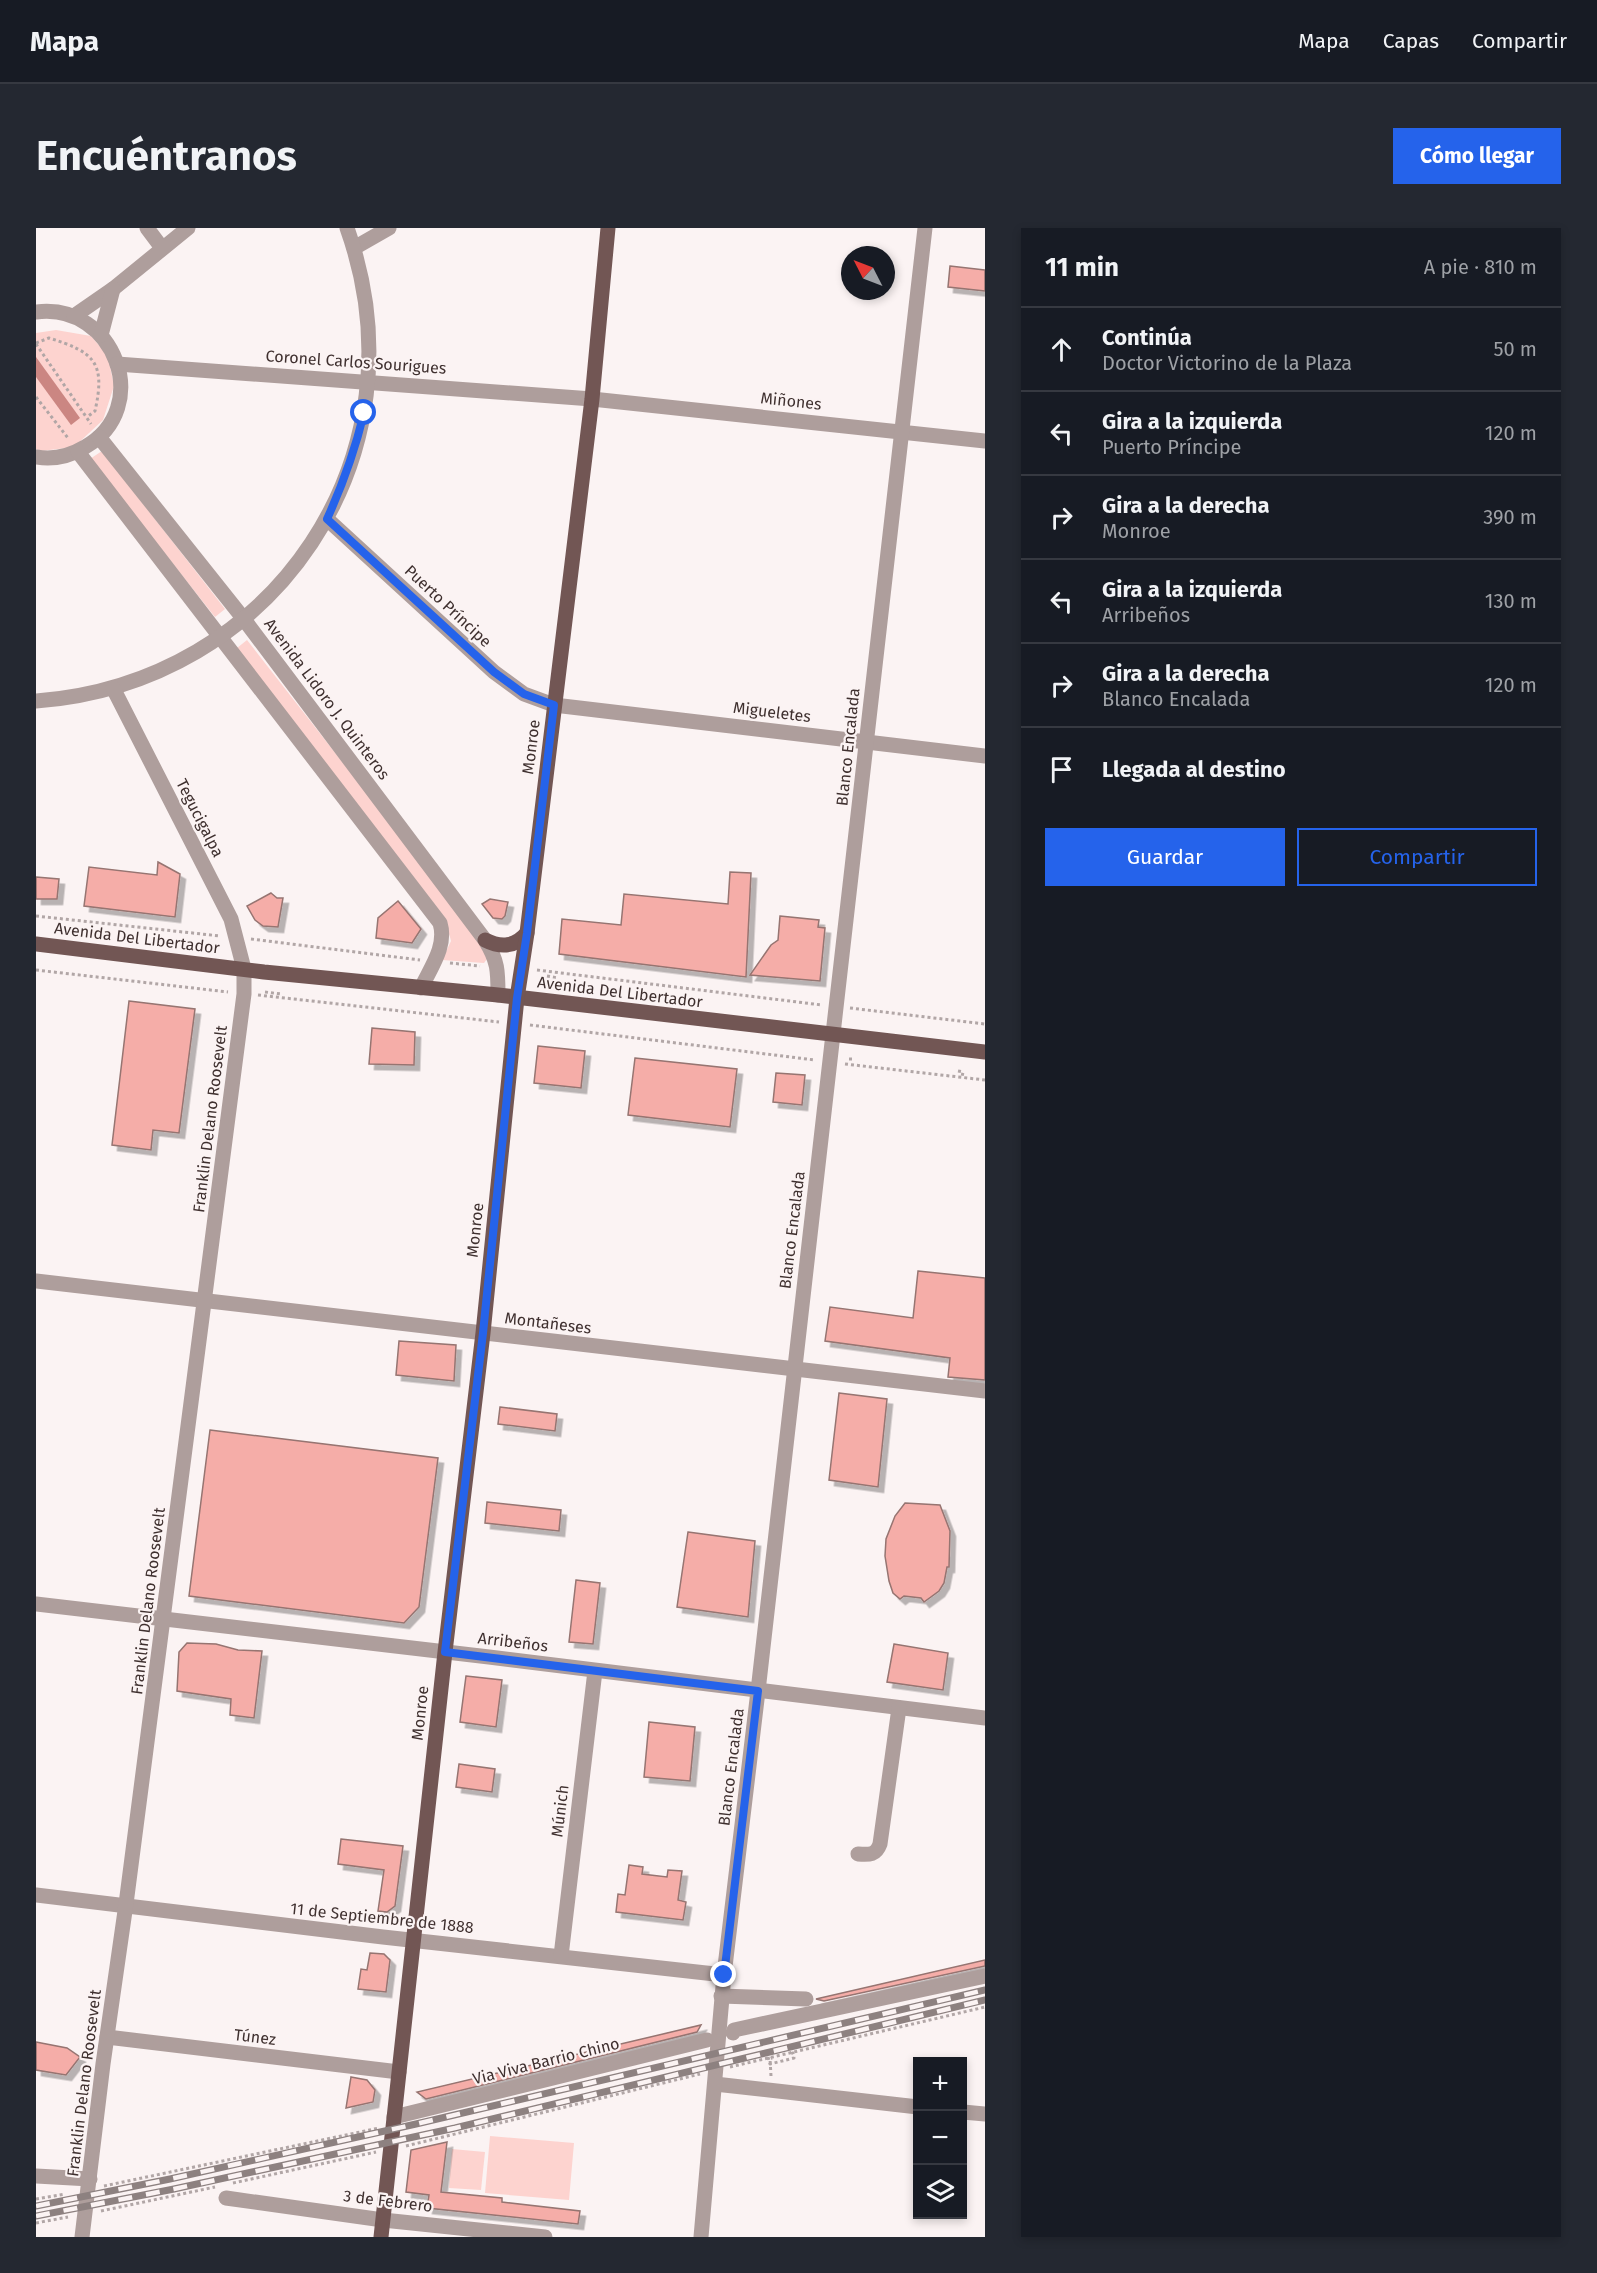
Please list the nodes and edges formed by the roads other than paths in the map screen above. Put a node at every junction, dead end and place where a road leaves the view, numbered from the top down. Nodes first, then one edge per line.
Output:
1 (147, 228) edge
2 (188, 228) edge
3 (347, 228) edge
4 (389, 228) edge
5 (608, 228) edge
6 (925, 228) edge
7 (162, 248) junction
8 (354, 248) junction
9 (113, 289) junction
10 (36, 312) edge
11 (74, 316) junction
12 (101, 334) junction
13 (117, 364) junction
14 (368, 381) junction
15 (592, 399) junction
16 (902, 431) junction
17 (99, 437) junction
18 (985, 441) edge
19 (78, 452) junction
20 (36, 457) edge
21 (327, 519) junction
22 (243, 618) junction
23 (220, 636) junction
24 (113, 688) junction
25 (36, 701) edge
26 (554, 705) junction
27 (867, 741) junction
28 (985, 756) edge
29 (527, 933) junction
30 (485, 940) junction
31 (36, 944) edge
32 (244, 969) junction
33 (421, 988) junction
34 (498, 995) junction
35 (517, 998) junction
36 (833, 1034) junction
37 (985, 1052) edge
38 (36, 1281) edge
39 (205, 1302) junction
40 (483, 1333) junction
41 (794, 1369) junction
42 (985, 1391) edge
43 (36, 1604) edge
44 (163, 1619) junction
45 (445, 1652) junction
46 (596, 1671) junction
47 (758, 1691) junction
48 (899, 1708) junction
49 (985, 1718) edge
50 (858, 1854) dead end
51 (36, 1895) edge
52 (126, 1905) junction
53 (413, 1939) junction
54 (561, 1956) junction
55 (724, 1975) junction
56 (985, 1976) edge
57 (722, 1996) junction
58 (806, 1999) dead end
59 (734, 2033) dead end
60 (107, 2037) junction
61 (707, 2040) dead end
62 (399, 2072) junction
63 (713, 2078) junction
64 (913, 2106) edge
65 (967, 2112) edge
66 (985, 2114) edge
67 (394, 2117) junction
68 (36, 2176) edge
69 (90, 2179) junction
70 (226, 2198) dead end
71 (383, 2220) junction
72 (82, 2237) edge
73 (381, 2237) edge
74 (545, 2237) edge
75 (701, 2237) edge

1 - 7 street
2 - 7 street
3 - 8 street
4 - 8 street
5 - 15 main road, Monroe
6 - 16 street, Blanco Encalada
7 - 9 street
8 - 14 street
9 - 11 street
9 - 12 street
10 - 11 street
11 - 12 street
12 - 13 street
13 - 14 street, Coronel Carlos Sourigues
13 - 17 street
14 - 15 street, Coronel Carlos Sourigues
14 - 21 street
15 - 16 street, Miñones
15 - 26 main road, Monroe
16 - 18 street, Miñones
16 - 27 street, Blanco Encalada
17 - 19 street
17 - 22 street, Avenida Lidoro J. Quinteros
19 - 20 street
19 - 23 street
21 - 22 street
21 - 26 street, Puerto Príncipe
22 - 23 street
22 - 30 street, Avenida Lidoro J. Quinteros
23 - 24 street
23 - 33 street
24 - 25 street
24 - 32 street, Tegucigalpa
26 - 27 street, Migueletes
26 - 29 main road, Monroe
27 - 28 street, Migueletes
27 - 36 street, Blanco Encalada
29 - 30 main road
29 - 35 main road, Monroe
30 - 34 street, Avenida Lidoro J. Quinteros
31 - 32 main road, Avenida Del Libertador
32 - 33 main road, Avenida Del Libertador
32 - 39 street, Franklin Delano Roosevelt
33 - 34 main road, Avenida Del Libertador
34 - 35 main road, Avenida Del Libertador
35 - 36 main road, Avenida Del Libertador
35 - 40 main road, Monroe
36 - 37 main road, Avenida Del Libertador
36 - 41 street, Blanco Encalada
38 - 39 street, Montañeses
39 - 40 street, Montañeses
39 - 44 street, Franklin Delano Roosevelt
40 - 41 street, Montañeses
40 - 45 main road, Monroe
41 - 42 street, Montañeses
41 - 47 street, Blanco Encalada
43 - 44 street, Arribeños
44 - 45 street, Arribeños
44 - 52 street, Franklin Delano Roosevelt
45 - 46 street, Arribeños
45 - 53 main road, Monroe
46 - 47 street, Arribeños
46 - 54 street, Múnich
47 - 48 street, Arribeños
47 - 55 street, Blanco Encalada
48 - 49 street, Arribeños
48 - 50 street
51 - 52 street, 11 de Septiembre de 1888
52 - 53 street, 11 de Septiembre de 1888
52 - 60 street, Franklin Delano Roosevelt
53 - 54 street, 11 de Septiembre de 1888
53 - 62 main road, Monroe
54 - 55 street, 11 de Septiembre de 1888
55 - 57 street, Blanco Encalada
56 - 59 street
57 - 58 street
57 - 63 street, Blanco Encalada
60 - 62 street, Túnez
60 - 69 street, Franklin Delano Roosevelt
61 - 67 street, Via Viva Barrio Chino
62 - 67 main road, Monroe
63 - 64 street
63 - 75 street, Blanco Encalada
65 - 66 street
67 - 71 main road, Monroe
68 - 69 street
69 - 72 street, Franklin Delano Roosevelt
70 - 71 street, 3 de Febrero
71 - 73 main road, Monroe
71 - 74 street, 3 de Febrero

